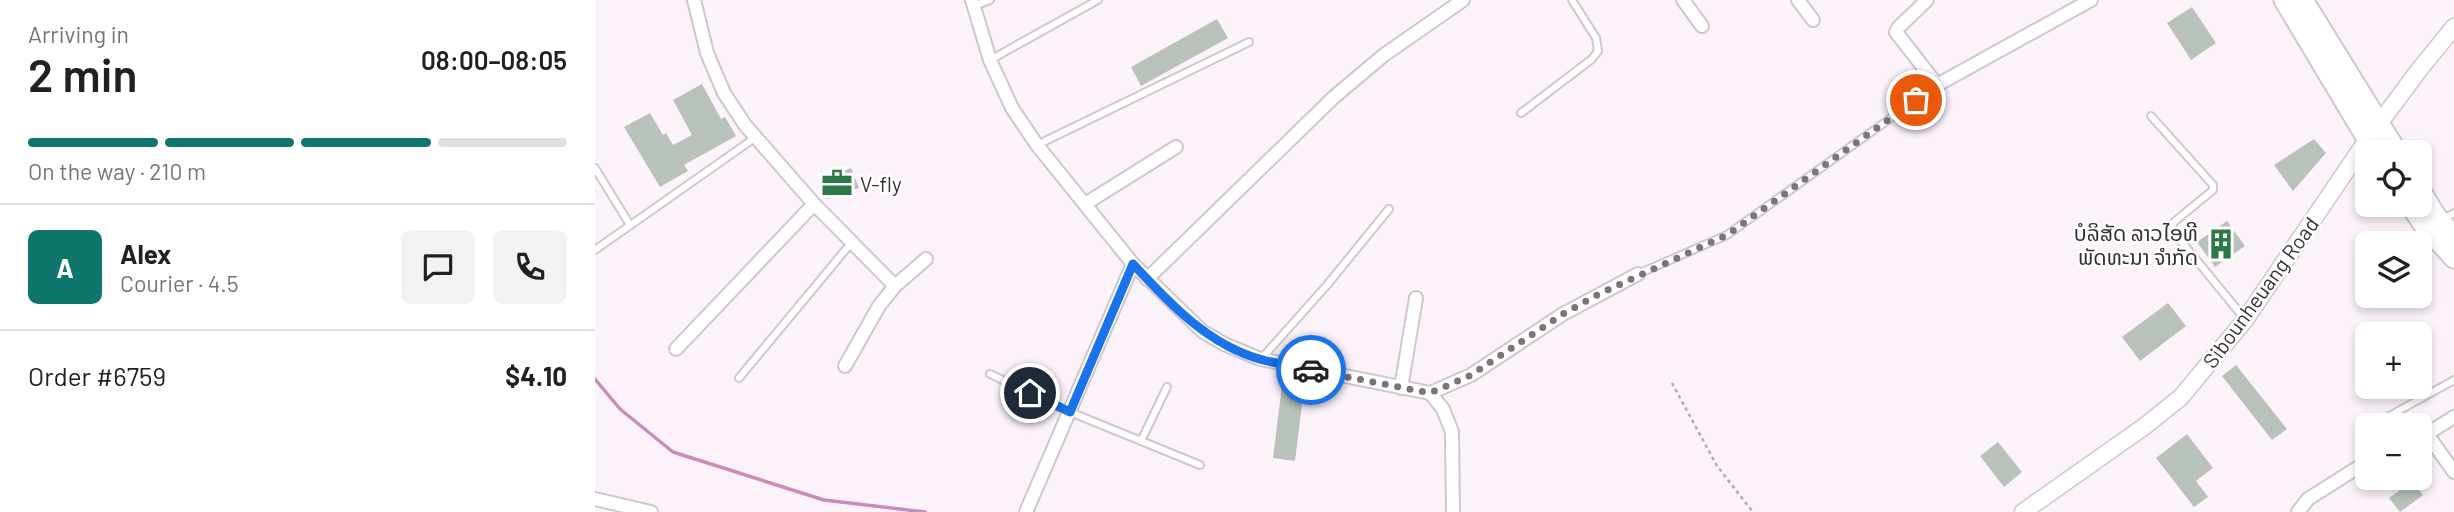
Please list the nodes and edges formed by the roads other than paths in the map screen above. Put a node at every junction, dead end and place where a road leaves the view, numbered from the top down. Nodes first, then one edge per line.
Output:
1 (694, 0) edge
2 (990, 0) edge
3 (1098, 0) edge
4 (1463, 0) edge
5 (1572, 0) edge
6 (1683, 0) edge
7 (1798, 0) edge
8 (1927, 0) edge
9 (2091, 0) edge
10 (2284, 0) edge
11 (2303, 0) edge
12 (973, 3) edge
13 (1813, 20) dead end
14 (1702, 26) dead end
15 (2454, 27) edge
16 (1249, 42) dead end
17 (990, 60) junction
18 (1937, 85) junction
19 (1521, 113) dead end
20 (2151, 116) dead end
21 (2379, 124) junction
22 (756, 138) junction
23 (2367, 140) edge
24 (2373, 140) edge
25 (2389, 140) edge
26 (1037, 145) junction
27 (1176, 148) dead end
28 (595, 168) edge
29 (2355, 168) edge
30 (2432, 202) edge
31 (814, 204) junction
32 (1085, 204) junction
33 (1388, 209) dead end
34 (2418, 217) edge
35 (2447, 217) edge
36 (630, 225) junction
37 (2454, 236) edge
38 (852, 242) junction
39 (595, 250) edge
40 (2454, 258) edge
41 (926, 259) dead end
42 (1133, 264) junction
43 (1638, 274) joint
44 (1147, 279) junction
45 (895, 286) junction
46 (1416, 298) dead end
47 (2245, 320) junction
48 (675, 349) dead end
49 (1261, 359) junction
50 (845, 366) dead end
51 (990, 374) dead end
52 (739, 378) dead end
53 (2454, 380) edge
54 (1167, 387) dead end
55 (1401, 388) junction
56 (1430, 393) junction
57 (1070, 412) junction
58 (2395, 413) edge
59 (2454, 417) edge
60 (2432, 430) edge
61 (1140, 441) junction
62 (2432, 445) edge
63 (1200, 465) dead end
64 (2355, 469) edge
65 (2454, 472) edge
66 (595, 499) edge
67 (651, 512) edge
68 (1026, 512) edge
69 (1453, 512) edge
70 (2023, 512) edge
71 (2298, 512) edge

1 - 22 street
2 - 12 lane
3 - 17 lane
4 - 44 street
5 - 19 lane
6 - 14 street
7 - 13 street
8 - 18 street
9 - 18 street
10 - 23 main road
11 - 21 main road
12 - 17 street
15 - 21 street, Sibounheuang Road
16 - 26 lane
17 - 26 street
18 - 43 lane
20 - 47 lane
21 - 24 street, Sibounheuang Road
21 - 25 main road
22 - 31 street
22 - 36 lane
26 - 32 street
27 - 32 street
28 - 36 lane
29 - 47 street, Sibounheuang Road
30 - 35 main road
31 - 38 street
31 - 48 street
32 - 42 street
33 - 49 lane
34 - 40 main road
35 - 37 main road
36 - 39 lane
38 - 45 street
38 - 52 lane
41 - 45 street
42 - 44 street
42 - 57 street
43 - 56 street
44 - 49 street
45 - 50 street
46 - 55 street
47 - 70 street, Sibounheuang Road
49 - 55 street
51 - 57 lane
53 - 58 lane
54 - 61 lane
55 - 56 street
56 - 69 street
57 - 61 lane
57 - 68 street
59 - 60 street
61 - 63 lane
62 - 65 street
64 - 71 street
66 - 67 street

